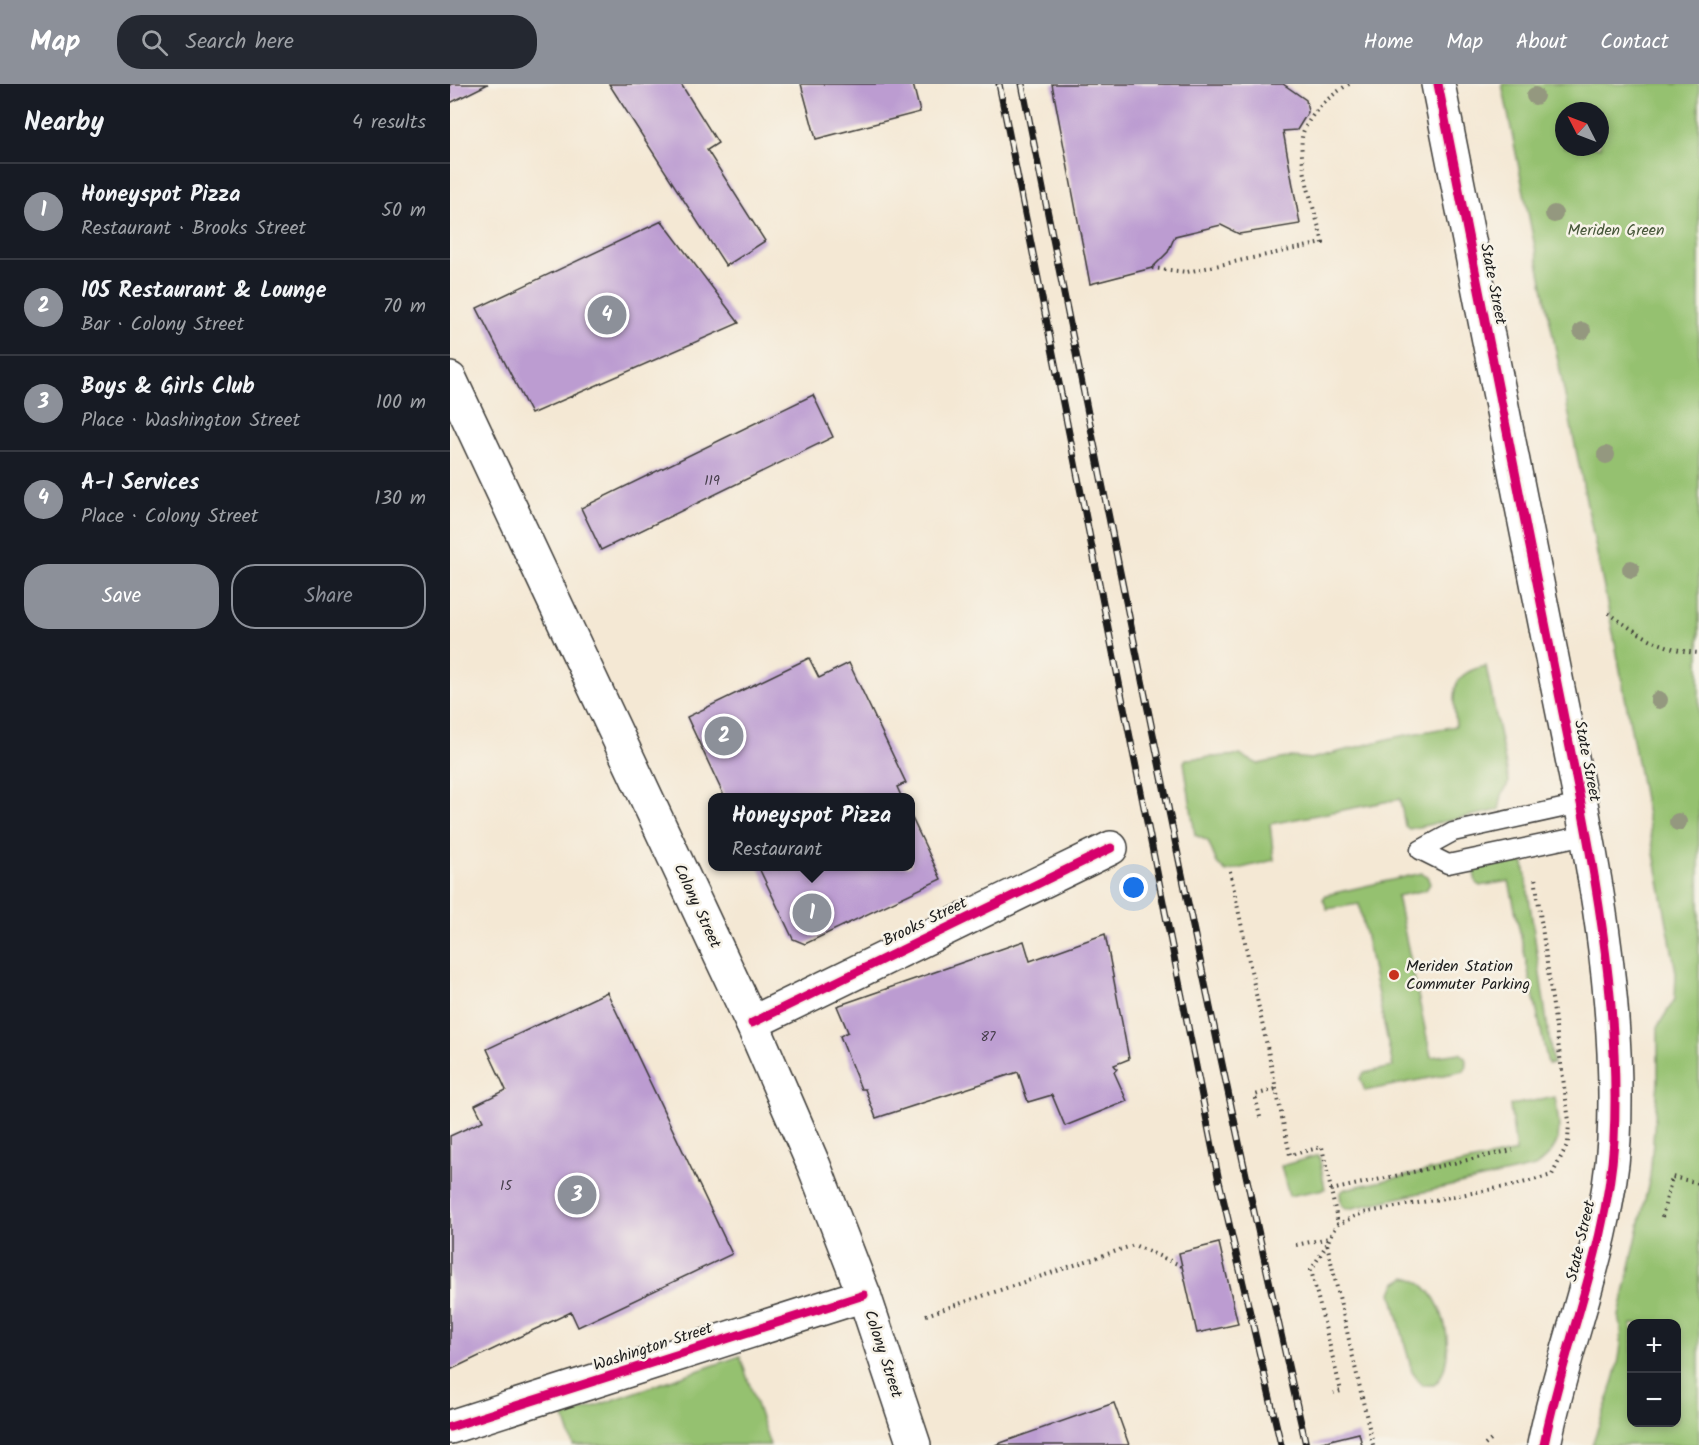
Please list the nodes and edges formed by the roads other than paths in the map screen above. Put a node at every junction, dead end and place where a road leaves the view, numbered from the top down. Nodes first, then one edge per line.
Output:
1 (1438, 84) edge
2 (450, 379) edge
3 (1583, 819) junction
4 (1111, 848) dead end
5 (752, 1023) junction
6 (864, 1295) junction
7 (450, 1427) edge
8 (914, 1445) edge
9 (1544, 1445) edge

1 - 3 street, State Street
2 - 5 street, Colony Street
3 - 3 lane
3 - 9 street, State Street
4 - 5 street, Brooks Street
5 - 6 street, Colony Street
6 - 7 street, Washington Street
6 - 8 street, Colony Street

